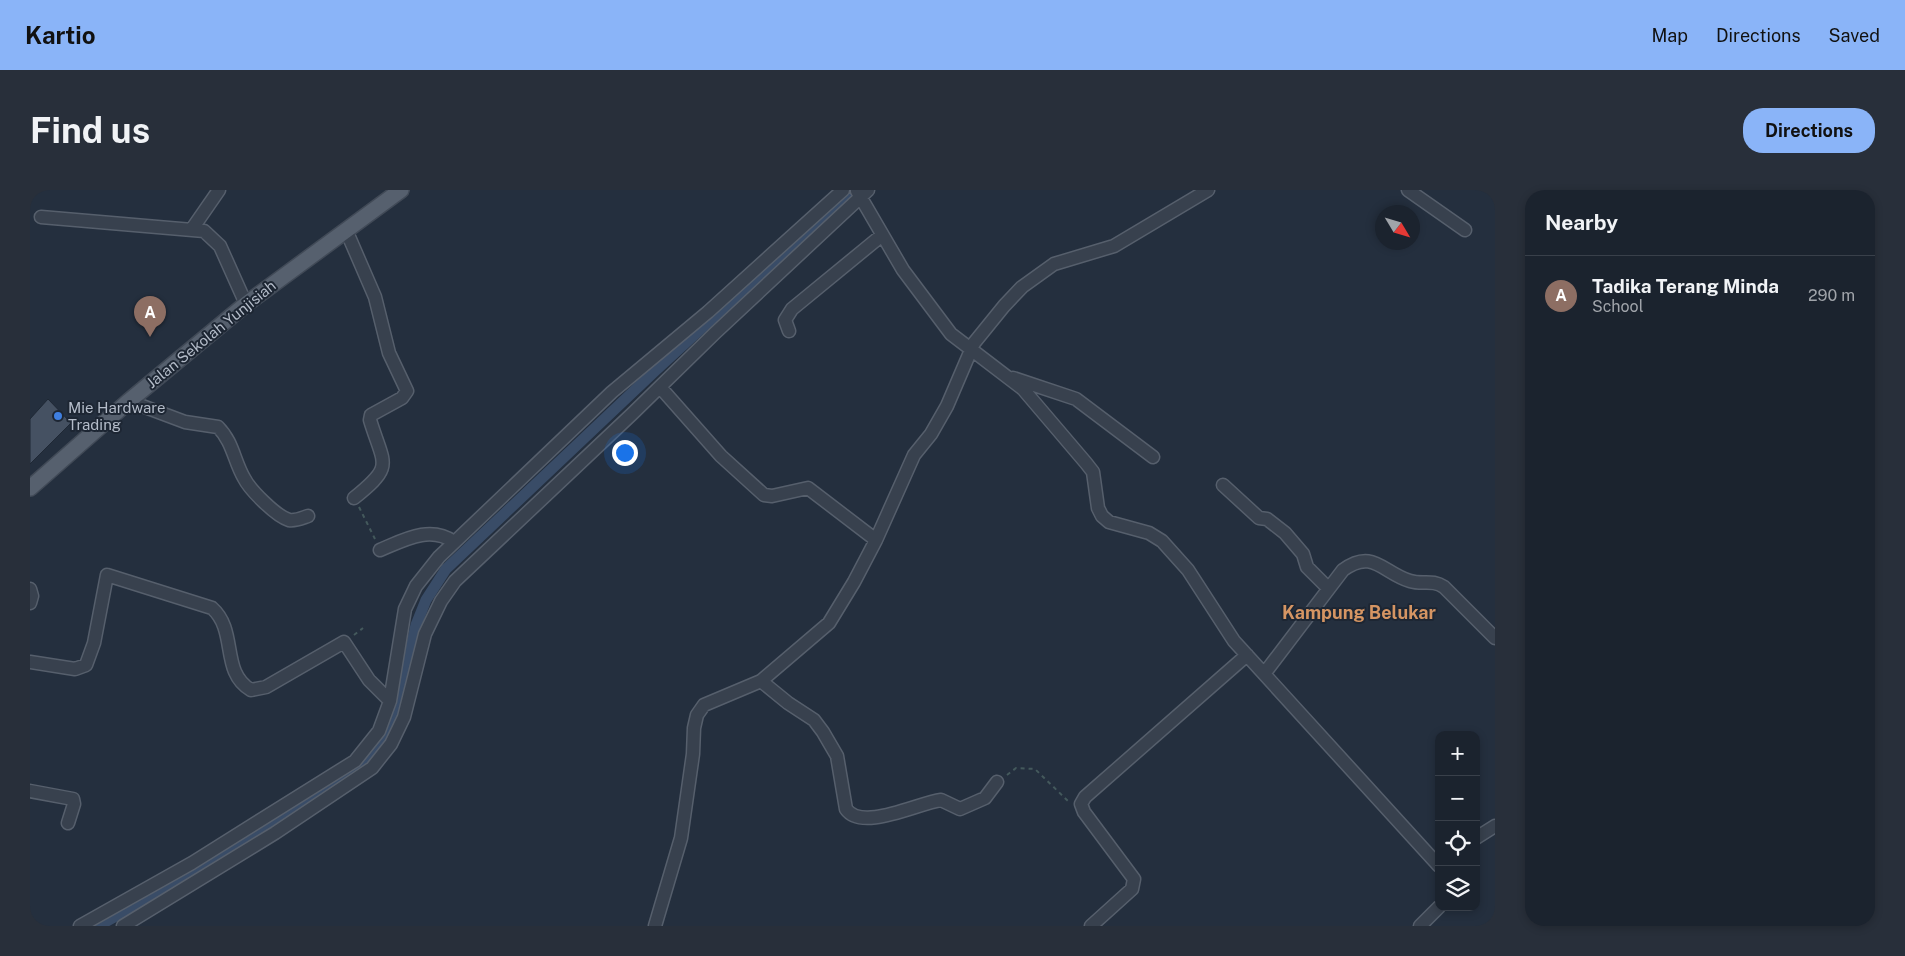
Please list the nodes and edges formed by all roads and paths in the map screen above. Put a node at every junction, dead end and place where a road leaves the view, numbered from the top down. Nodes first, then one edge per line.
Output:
1 (219, 190) edge
2 (401, 190) edge
3 (843, 190) edge
4 (1208, 190) edge
5 (1408, 190) edge
6 (861, 193) edge
7 (41, 217) dead end
8 (192, 229) junction
9 (346, 230) junction
10 (1465, 230) dead end
11 (881, 236) junction
12 (246, 304) junction
13 (789, 331) dead end
14 (972, 351) junction
15 (1010, 377) junction
16 (660, 387) junction
17 (129, 401) junction
18 (1152, 457) dead end
19 (1223, 485) dead end
20 (30, 488) edge
21 (354, 498) joint
22 (308, 516) dead end
23 (876, 540) junction
24 (454, 542) junction
25 (380, 550) joint
26 (1328, 588) junction
27 (30, 589) edge
28 (30, 603) edge
29 (1495, 638) edge
30 (1247, 655) junction
31 (31, 665) edge
32 (1264, 674) junction
33 (762, 681) junction
34 (390, 702) junction
35 (340, 781) junction
36 (998, 782) joint
37 (30, 791) edge
38 (1081, 804) junction
39 (289, 812) junction
40 (68, 823) dead end
41 (1495, 826) edge
42 (1480, 835) edge
43 (1435, 861) edge
44 (1435, 911) edge
45 (102, 920) edge
46 (80, 926) edge
47 (123, 926) edge
48 (655, 926) edge
49 (1091, 926) edge
50 (1420, 926) edge

1 - 8 street
2 - 9 main road, Jalan Sekolah Yunjisiah
3 - 24 street
4 - 14 street
5 - 10 street
6 - 11 street
6 - 16 street
7 - 8 street
8 - 12 street
9 - 12 main road, Jalan Sekolah Yunjisiah
9 - 21 street
11 - 13 street
11 - 14 street
12 - 17 main road, Jalan Sekolah Yunjisiah
14 - 15 street
14 - 23 street
15 - 18 street
15 - 30 street
16 - 23 street
16 - 35 street
17 - 20 main road, Jalan Sekolah Yunjisiah
17 - 22 street
19 - 26 street
21 - 25 path
23 - 33 street
24 - 25 street
24 - 34 street
26 - 29 street
26 - 32 street
27 - 28 street
30 - 32 street
30 - 38 street
31 - 34 street
32 - 43 street
33 - 36 street
33 - 48 street
34 - 35 street
35 - 39 street
35 - 39 street
36 - 38 path
37 - 40 street
38 - 49 street
39 - 45 street
39 - 47 street
41 - 42 street
44 - 50 street
45 - 46 street

